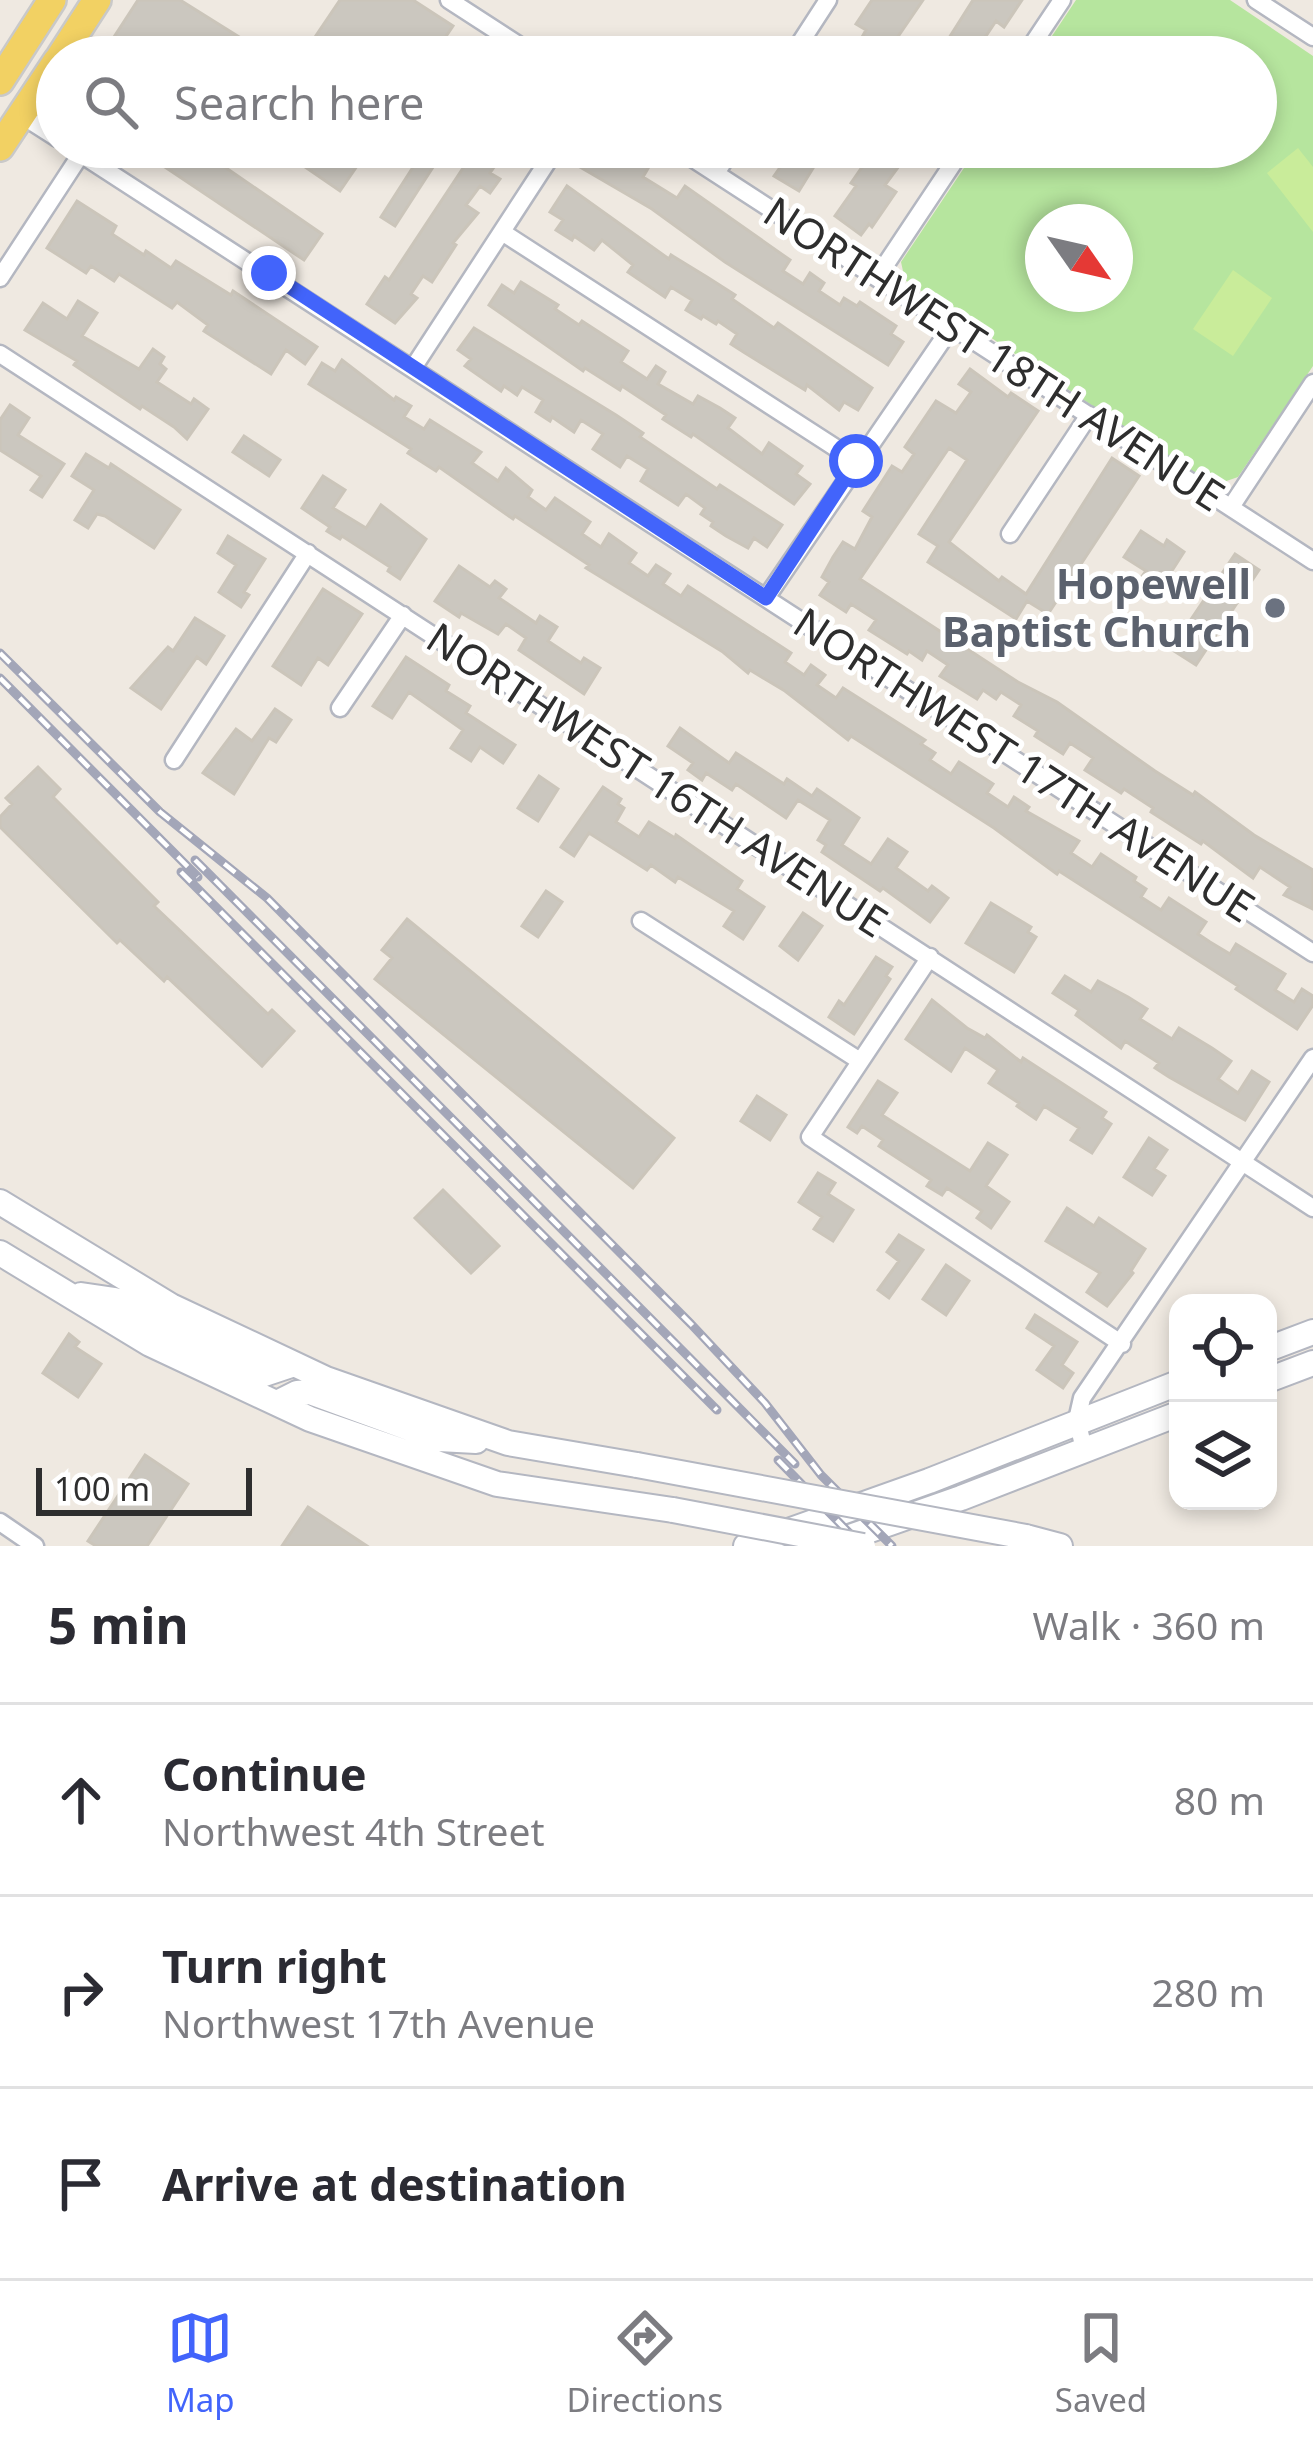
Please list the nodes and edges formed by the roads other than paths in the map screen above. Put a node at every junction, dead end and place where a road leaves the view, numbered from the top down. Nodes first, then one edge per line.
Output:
1 (52, 0) edge
2 (98, 0) edge
3 (449, 0) edge
4 (828, 0) edge
5 (1062, 0) edge
6 (1256, 0) edge
7 (74, 36) edge
8 (505, 36) edge
9 (805, 36) edge
10 (1038, 36) edge
11 (1313, 37) edge
12 (0, 81) edge
13 (36, 92) edge
14 (21, 115) junction
15 (36, 125) edge
16 (0, 147) edge
17 (66, 168) edge
18 (543, 168) edge
19 (708, 168) edge
20 (719, 168) edge
21 (950, 168) edge
22 (104, 169) edge
23 (716, 173) junction
24 (502, 232) junction
25 (878, 276) junction
26 (0, 278) edge
27 (952, 326) junction
28 (0, 354) edge
29 (412, 368) junction
30 (1313, 383) edge
31 (1090, 415) junction
32 (856, 461) junction
33 (1231, 507) junction
34 (1010, 534) dead end
35 (308, 553) junction
36 (1313, 561) edge
37 (766, 598) junction
38 (404, 615) junction
39 (340, 707) dead end
40 (174, 760) dead end
41 (641, 921) dead end
42 (1313, 953) edge
43 (930, 957) junction
44 (1313, 1058) edge
45 (860, 1061) junction
46 (1245, 1162) junction
47 (0, 1202) edge
48 (1313, 1208) edge
49 (0, 1252) edge
50 (66, 1293) junction
51 (1313, 1332) edge
52 (1122, 1344) junction
53 (1277, 1346) edge
54 (1313, 1363) edge
55 (294, 1364) junction
56 (1277, 1377) edge
57 (1169, 1385) edge
58 (278, 1403) junction
59 (1169, 1417) edge
60 (1077, 1420) junction
61 (508, 1443) junction
62 (1084, 1449) junction
63 (0, 1522) edge
64 (35, 1546) edge
65 (746, 1546) edge
66 (825, 1546) edge
67 (863, 1546) edge
68 (1060, 1546) edge

1 - 12 main road
2 - 7 main road
3 - 8 street
4 - 9 street
5 - 10 street
6 - 11 street
13 - 14 main road
14 - 15 street
14 - 16 main road
17 - 26 street
18 - 24 street
19 - 23 street, NORTHWEST 18TH AVENUE
20 - 23 street
21 - 25 street
22 - 29 street, NORTHWEST 17TH AVENUE
23 - 25 street, NORTHWEST 18TH AVENUE
24 - 29 street
24 - 32 street
25 - 27 street, NORTHWEST 18TH AVENUE
27 - 31 street, NORTHWEST 18TH AVENUE
27 - 32 street
28 - 35 street, NORTHWEST 16TH AVENUE
29 - 37 street, NORTHWEST 17TH AVENUE
30 - 33 street
31 - 33 street, NORTHWEST 18TH AVENUE
31 - 34 street
32 - 37 street
33 - 36 street, NORTHWEST 18TH AVENUE
35 - 38 street, NORTHWEST 16TH AVENUE
35 - 40 street
37 - 42 street, NORTHWEST 17TH AVENUE
38 - 39 street
38 - 43 street, NORTHWEST 16TH AVENUE
41 - 45 street
43 - 45 street
43 - 46 street, NORTHWEST 16TH AVENUE
44 - 46 street
45 - 52 street
46 - 48 street, NORTHWEST 16TH AVENUE
46 - 52 street
47 - 55 main road
49 - 50 main road
50 - 55 main road
50 - 58 main road
51 - 53 main road
52 - 60 street
54 - 56 main road
55 - 61 main road
57 - 60 main road
58 - 61 main road
58 - 67 main road, bridge
59 - 62 main road
60 - 62 street
60 - 65 main road
61 - 68 main road, bridge
62 - 66 main road
63 - 64 street

